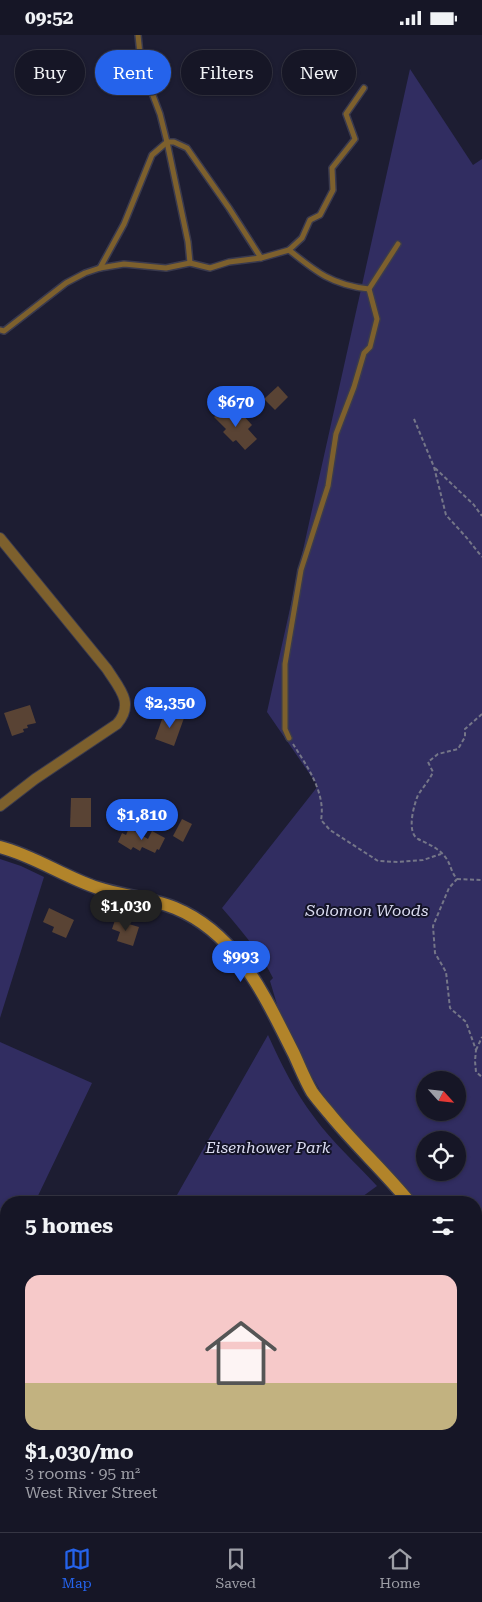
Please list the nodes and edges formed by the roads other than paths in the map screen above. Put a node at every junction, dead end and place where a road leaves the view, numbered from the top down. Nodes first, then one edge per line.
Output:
1 (138, 35) edge
2 (364, 88) dead end
3 (166, 142) junction
4 (398, 244) dead end
5 (289, 250) junction
6 (261, 257) junction
7 (190, 263) junction
8 (100, 267) junction
9 (369, 289) junction
10 (0, 330) edge
11 (0, 537) edge
12 (289, 738) road end
13 (0, 806) edge
14 (0, 847) edge
15 (404, 1196) edge

1 - 3 lane
2 - 5 lane
3 - 6 lane
3 - 7 lane
3 - 8 lane
4 - 9 lane
5 - 6 lane
5 - 9 lane
6 - 7 lane
7 - 8 lane
8 - 10 lane
9 - 12 lane
11 - 13 street
14 - 15 street

